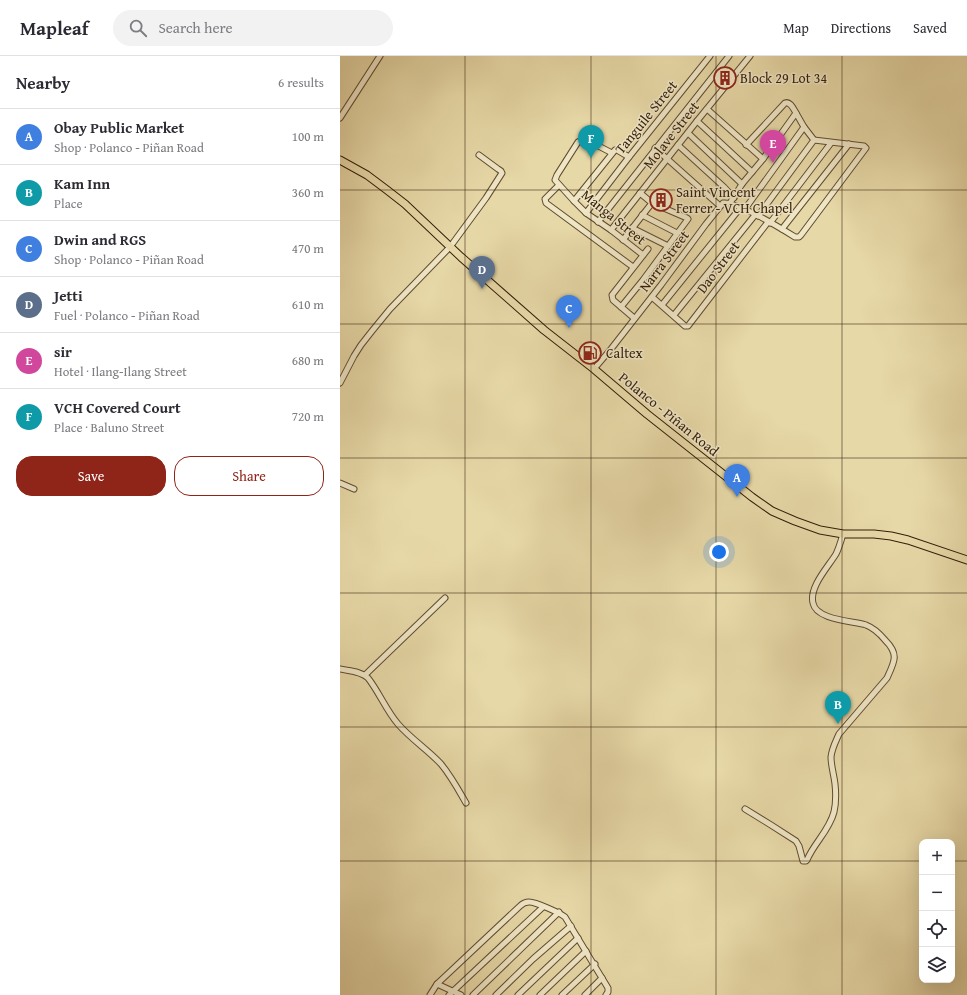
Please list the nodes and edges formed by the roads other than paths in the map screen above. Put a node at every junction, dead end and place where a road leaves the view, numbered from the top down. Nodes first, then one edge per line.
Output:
1 (380, 56) edge
2 (710, 56) edge
3 (729, 56) edge
4 (750, 56) edge
5 (707, 109) junction
6 (796, 113) junction
7 (340, 118) edge
8 (697, 121) junction
9 (804, 127) junction
10 (688, 133) junction
11 (814, 140) junction
12 (831, 143) junction
13 (849, 144) junction
14 (678, 145) junction
15 (746, 145) junction
16 (655, 148) junction
17 (613, 152) junction
18 (479, 155) dead end
19 (629, 157) junction
20 (668, 158) junction
21 (763, 159) junction
22 (340, 160) edge
23 (752, 172) junction
24 (742, 184) junction
25 (559, 185) junction
26 (640, 193) junction
27 (734, 198) junction
28 (574, 201) junction
29 (652, 203) junction
30 (728, 203) junction
31 (720, 206) junction
32 (743, 208) junction
33 (586, 213) junction
34 (642, 215) junction
35 (756, 216) junction
36 (598, 222) junction
37 (769, 222) junction
38 (632, 228) junction
39 (782, 229) junction
40 (611, 230) junction
41 (677, 233) junction
42 (623, 240) junction
43 (668, 246) junction
44 (450, 247) junction
45 (648, 249) dead end
46 (643, 255) junction
47 (633, 267) junction
48 (652, 297) junction
49 (662, 305) junction
50 (621, 307) junction
51 (674, 315) junction
52 (634, 318) junction
53 (594, 369) junction
54 (340, 383) edge
55 (340, 483) edge
56 (354, 489) dead end
57 (843, 534) junction
58 (967, 560) edge
59 (445, 598) dead end
60 (340, 669) edge
61 (365, 675) junction
62 (466, 803) dead end
63 (745, 809) dead end
64 (543, 907) junction
65 (559, 912) junction
66 (571, 926) junction
67 (578, 938) junction
68 (586, 951) junction
69 (595, 964) junction
70 (602, 978) junction
71 (437, 984) junction
72 (451, 993) edge
73 (430, 995) edge
74 (461, 995) edge
75 (473, 995) edge
76 (496, 995) edge
77 (518, 995) edge
78 (540, 995) edge
79 (562, 995) edge
80 (585, 995) edge
81 (606, 995) edge

1 - 7 street
2 - 19 street, Tanguile Street
3 - 16 street
4 - 5 street, Molave Street
5 - 8 street, Molave Street
5 - 15 street
6 - 9 street
6 - 15 street
6 - 21 street
8 - 10 street, Molave Street
8 - 23 street
9 - 11 street
9 - 32 street
10 - 14 street, Molave Street
10 - 24 street
11 - 12 street
11 - 35 street
12 - 13 street
12 - 37 street, Dao Street
13 - 39 street
13 - 39 street
14 - 20 street, Molave Street
14 - 27 street
15 - 21 street
16 - 20 street
16 - 36 street
17 - 19 street
17 - 25 street, Manga Street
17 - 28 street
18 - 44 street
19 - 33 street, Tanguile Street
20 - 26 street, Molave Street
20 - 31 street
21 - 23 street
22 - 44 main road, Polanco - Piñan Road
23 - 24 street
24 - 27 street
25 - 28 street, Manga Street
25 - 47 street
26 - 29 street
26 - 40 street, Molave Street
27 - 30 street
28 - 33 street, Manga Street
29 - 34 street
29 - 41 street
30 - 31 street, Narra Street
30 - 32 street
31 - 48 street, Narra Street
32 - 35 street
32 - 49 street
33 - 36 street, Manga Street
34 - 38 street
34 - 41 street
35 - 37 street
35 - 51 street
36 - 40 street, Manga Street
37 - 39 street
37 - 51 street, Dao Street
38 - 42 street
38 - 43 street
40 - 42 street, Manga Street
41 - 43 street
42 - 46 street, Manga Street
43 - 50 street
44 - 53 main road, Polanco - Piñan Road
44 - 54 street
45 - 46 street
46 - 47 street
47 - 50 street
48 - 49 street
48 - 52 street, Narra Street
49 - 51 street
50 - 52 street
52 - 53 street, Narra Street
53 - 57 main road, Polanco - Piñan Road
55 - 56 street
57 - 58 main road, Polanco - Piñan Road
57 - 63 street
59 - 61 street
60 - 61 street
61 - 62 street
64 - 65 street
64 - 71 street
64 - 72 street
65 - 66 street
65 - 75 street
66 - 67 street
66 - 76 street
67 - 68 street
67 - 77 street
68 - 69 street
68 - 78 street
69 - 70 street
69 - 79 street
70 - 80 street
70 - 81 street
71 - 72 street
71 - 73 street
72 - 74 street

